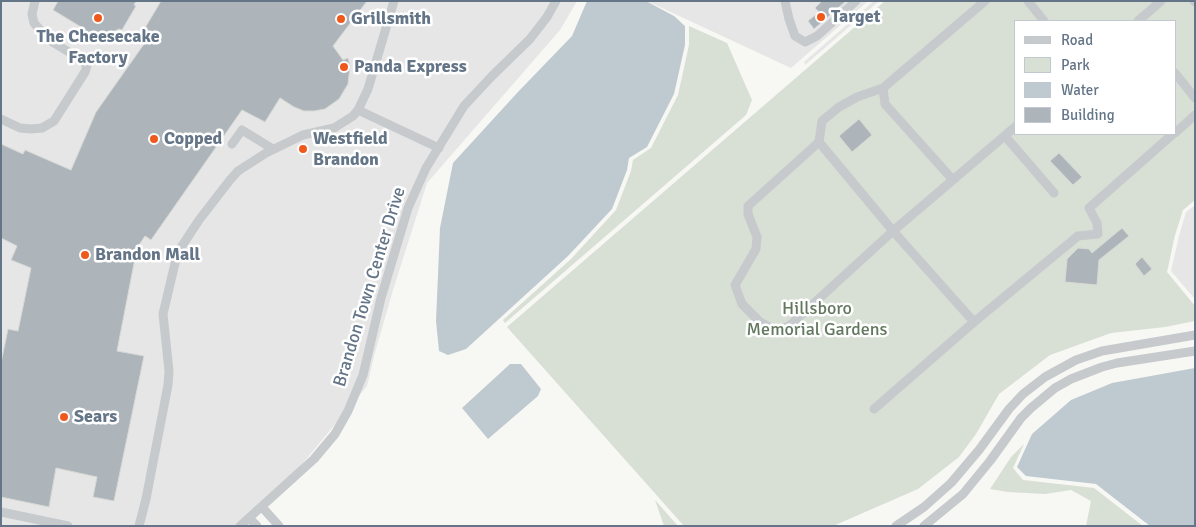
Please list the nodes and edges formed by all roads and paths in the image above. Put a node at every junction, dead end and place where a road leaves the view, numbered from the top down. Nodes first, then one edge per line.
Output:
1 (35, 1) edge
2 (394, 1) edge
3 (556, 1) edge
4 (785, 1) edge
5 (856, 1) edge
6 (984, 1) edge
7 (1028, 1) edge
8 (1161, 1) edge
9 (1043, 20) edge
10 (1139, 20) edge
11 (1176, 74) edge
12 (883, 88) junction
13 (1195, 98) edge
14 (358, 110) junction
15 (1195, 115) edge
16 (1, 119) edge
17 (1014, 128) edge
18 (1176, 131) edge
19 (1172, 135) edge
20 (1005, 136) junction
21 (819, 142) junction
22 (232, 144) dead end
23 (439, 148) junction
24 (273, 149) junction
25 (953, 180) junction
26 (1054, 193) dead end
27 (893, 231) junction
28 (974, 322) junction
29 (1195, 335) edge
30 (1195, 351) edge
31 (874, 409) dead end
32 (262, 507) junction
33 (1, 512) edge
34 (249, 518) junction
35 (141, 525) edge
36 (68, 526) edge
37 (240, 526) edge
38 (256, 526) edge
39 (279, 526) edge
40 (896, 526) edge
41 (924, 526) edge

1 - 16 street
2 - 14 street
3 - 23 street, Brandon Town Center Drive
4 - 5 street
6 - 12 street
7 - 9 street
8 - 10 street
11 - 13 street
12 - 21 street
12 - 25 street
14 - 23 street
14 - 24 street
15 - 18 street
17 - 20 street
19 - 28 street
20 - 25 street
20 - 26 street
21 - 27 street
21 - 27 street
22 - 24 street
23 - 32 street, Brandon Town Center Drive
24 - 35 street
25 - 27 street
27 - 28 street
28 - 31 street
29 - 40 street
30 - 41 street
32 - 34 street, Brandon Town Center Drive
32 - 39 street
33 - 36 street
34 - 37 street, Brandon Town Center Drive
34 - 38 street

